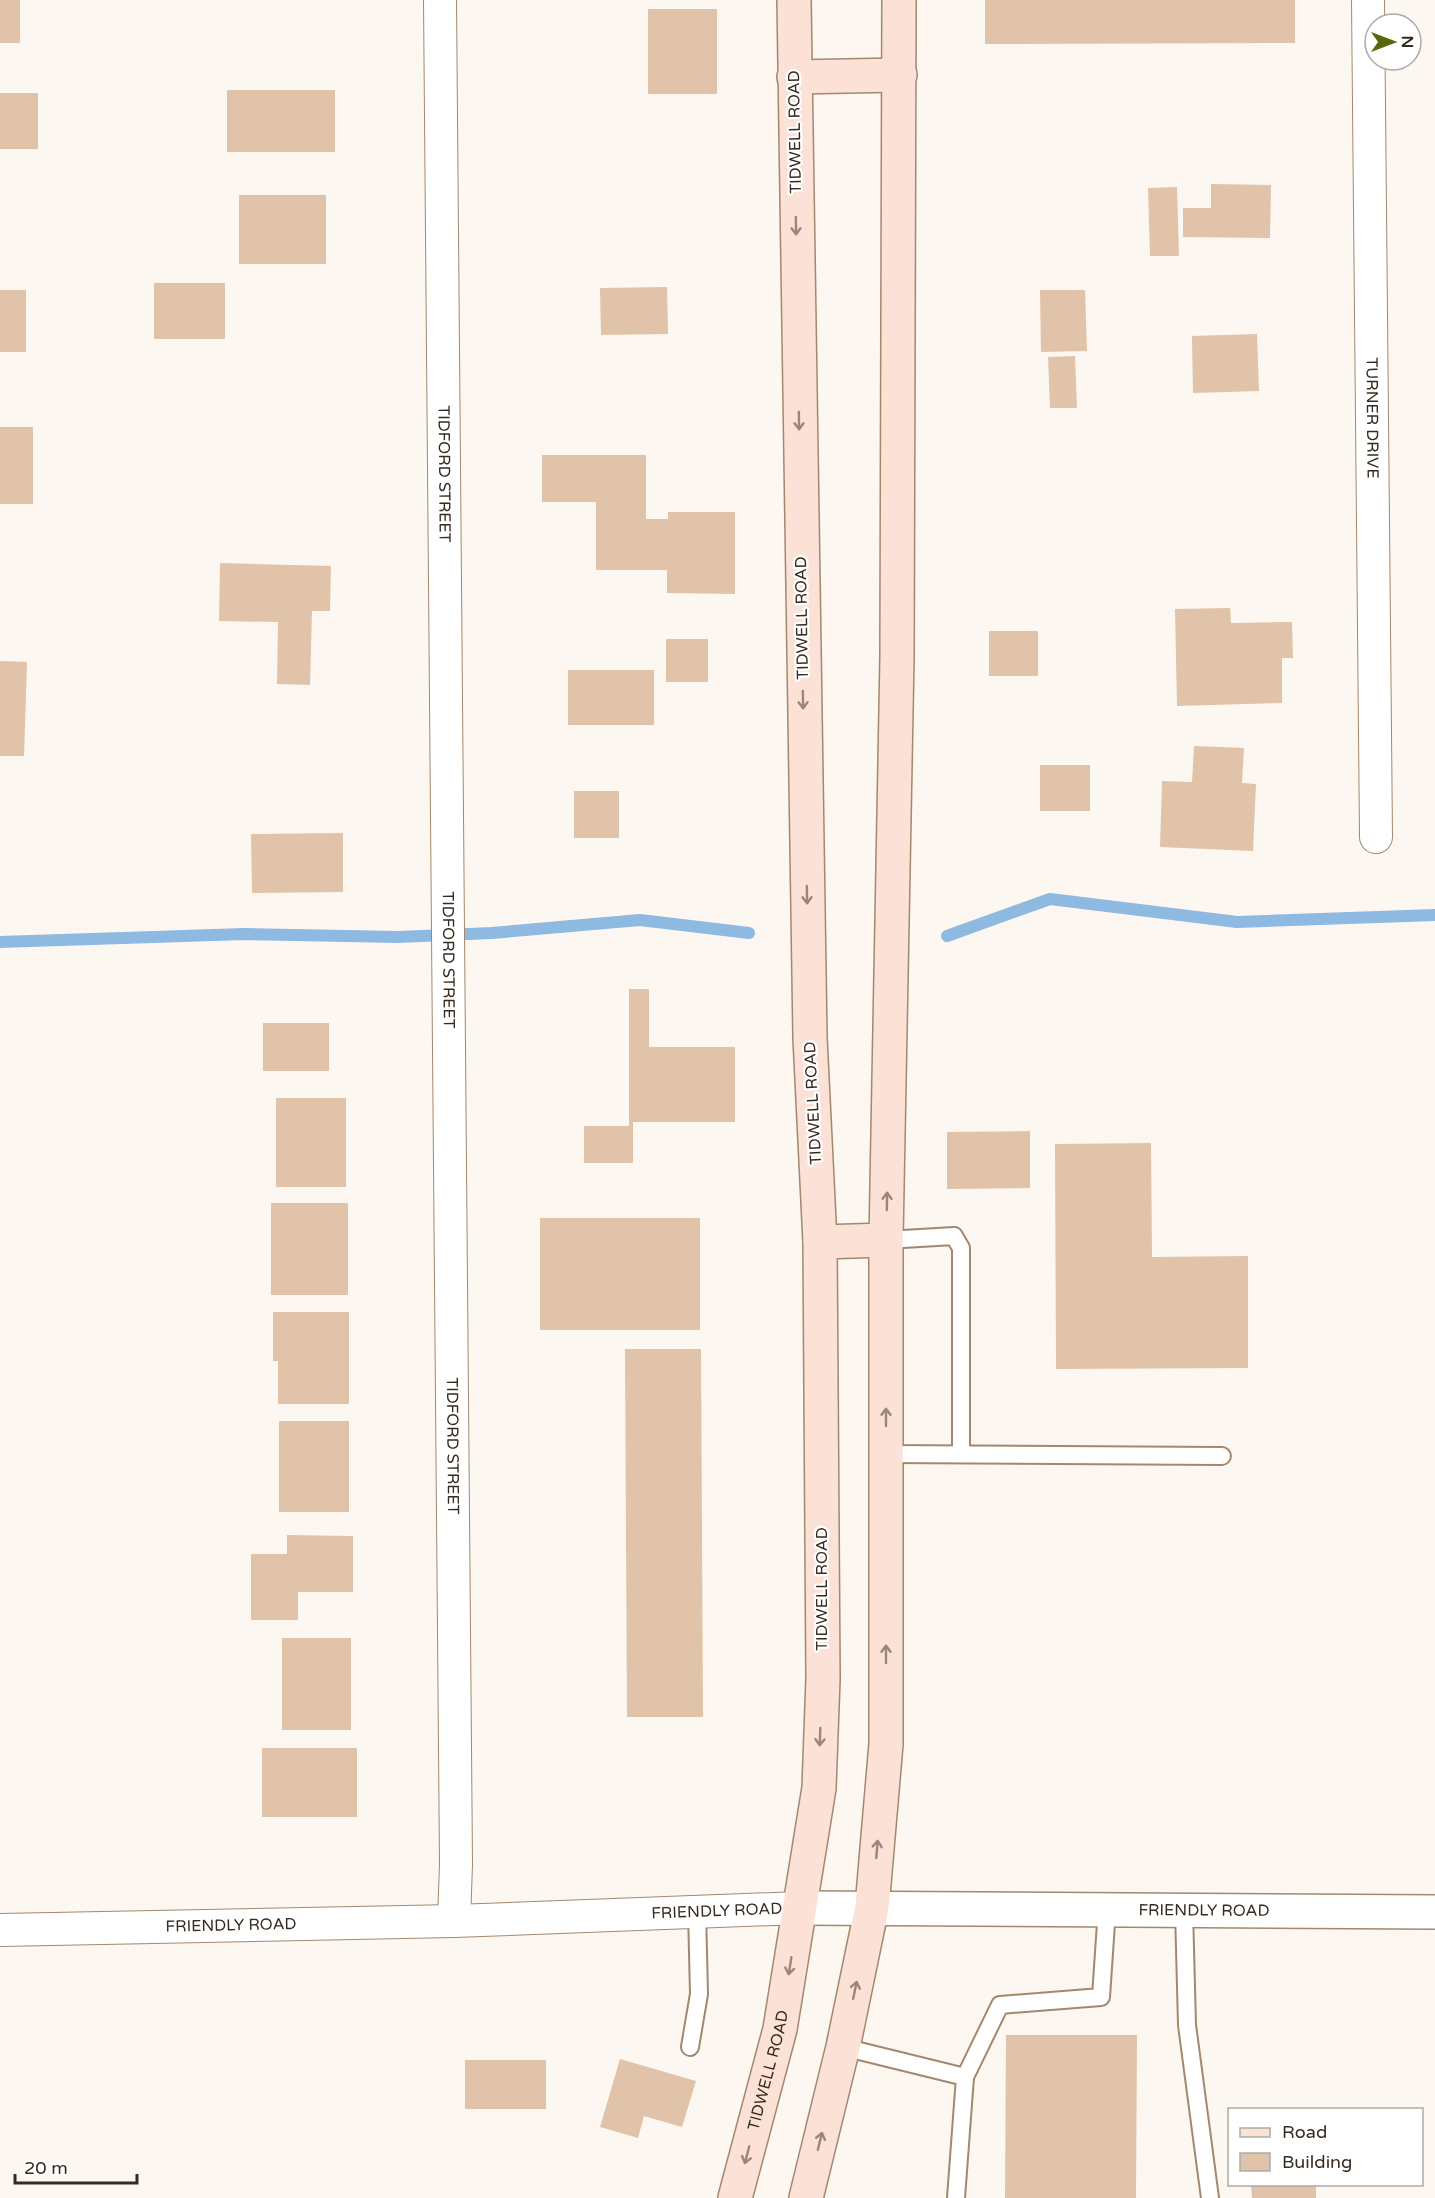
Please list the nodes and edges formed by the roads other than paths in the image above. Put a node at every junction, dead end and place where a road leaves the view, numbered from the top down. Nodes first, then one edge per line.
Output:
1 (440, 0) edge
2 (795, 0) edge
3 (899, 0) edge
4 (1368, 0) edge
5 (900, 75) junction
6 (794, 77) junction
7 (1376, 837) dead end
8 (886, 1240) junction
9 (820, 1242) junction
10 (886, 1454) junction
11 (961, 1454) junction
12 (1222, 1456) dead end
13 (872, 1907) junction
14 (800, 1908) junction
15 (1107, 1908) junction
16 (1184, 1910) junction
17 (697, 1911) junction
18 (1435, 1912) edge
19 (454, 1921) junction
20 (0, 1930) edge
21 (690, 2047) dead end
22 (843, 2047) junction
23 (965, 2077) junction
24 (735, 2198) edge
25 (806, 2198) edge
26 (956, 2198) edge
27 (1210, 2198) edge

1 - 19 street, TIDFORD STREET
2 - 6 main road, TIDWELL ROAD
3 - 5 main road
4 - 7 street, TURNER DRIVE
5 - 6 main road
8 -> 5 main road
6 -> 9 main road, TIDWELL ROAD
8 - 9 main road
10 -> 8 main road
8 - 11 lane
9 -> 14 main road, TIDWELL ROAD
10 - 11 lane
13 -> 10 main road
11 - 12 lane
13 - 14 street, FRIENDLY ROAD
13 - 15 street, FRIENDLY ROAD
22 -> 13 main road
14 - 17 street, FRIENDLY ROAD
14 -> 24 main road, TIDWELL ROAD
15 - 16 street, FRIENDLY ROAD
15 - 23 lane
16 - 18 street, FRIENDLY ROAD
16 - 27 lane
17 - 19 street, FRIENDLY ROAD
17 - 21 lane
19 - 20 street, FRIENDLY ROAD
22 - 23 lane
25 -> 22 main road
23 - 26 lane

